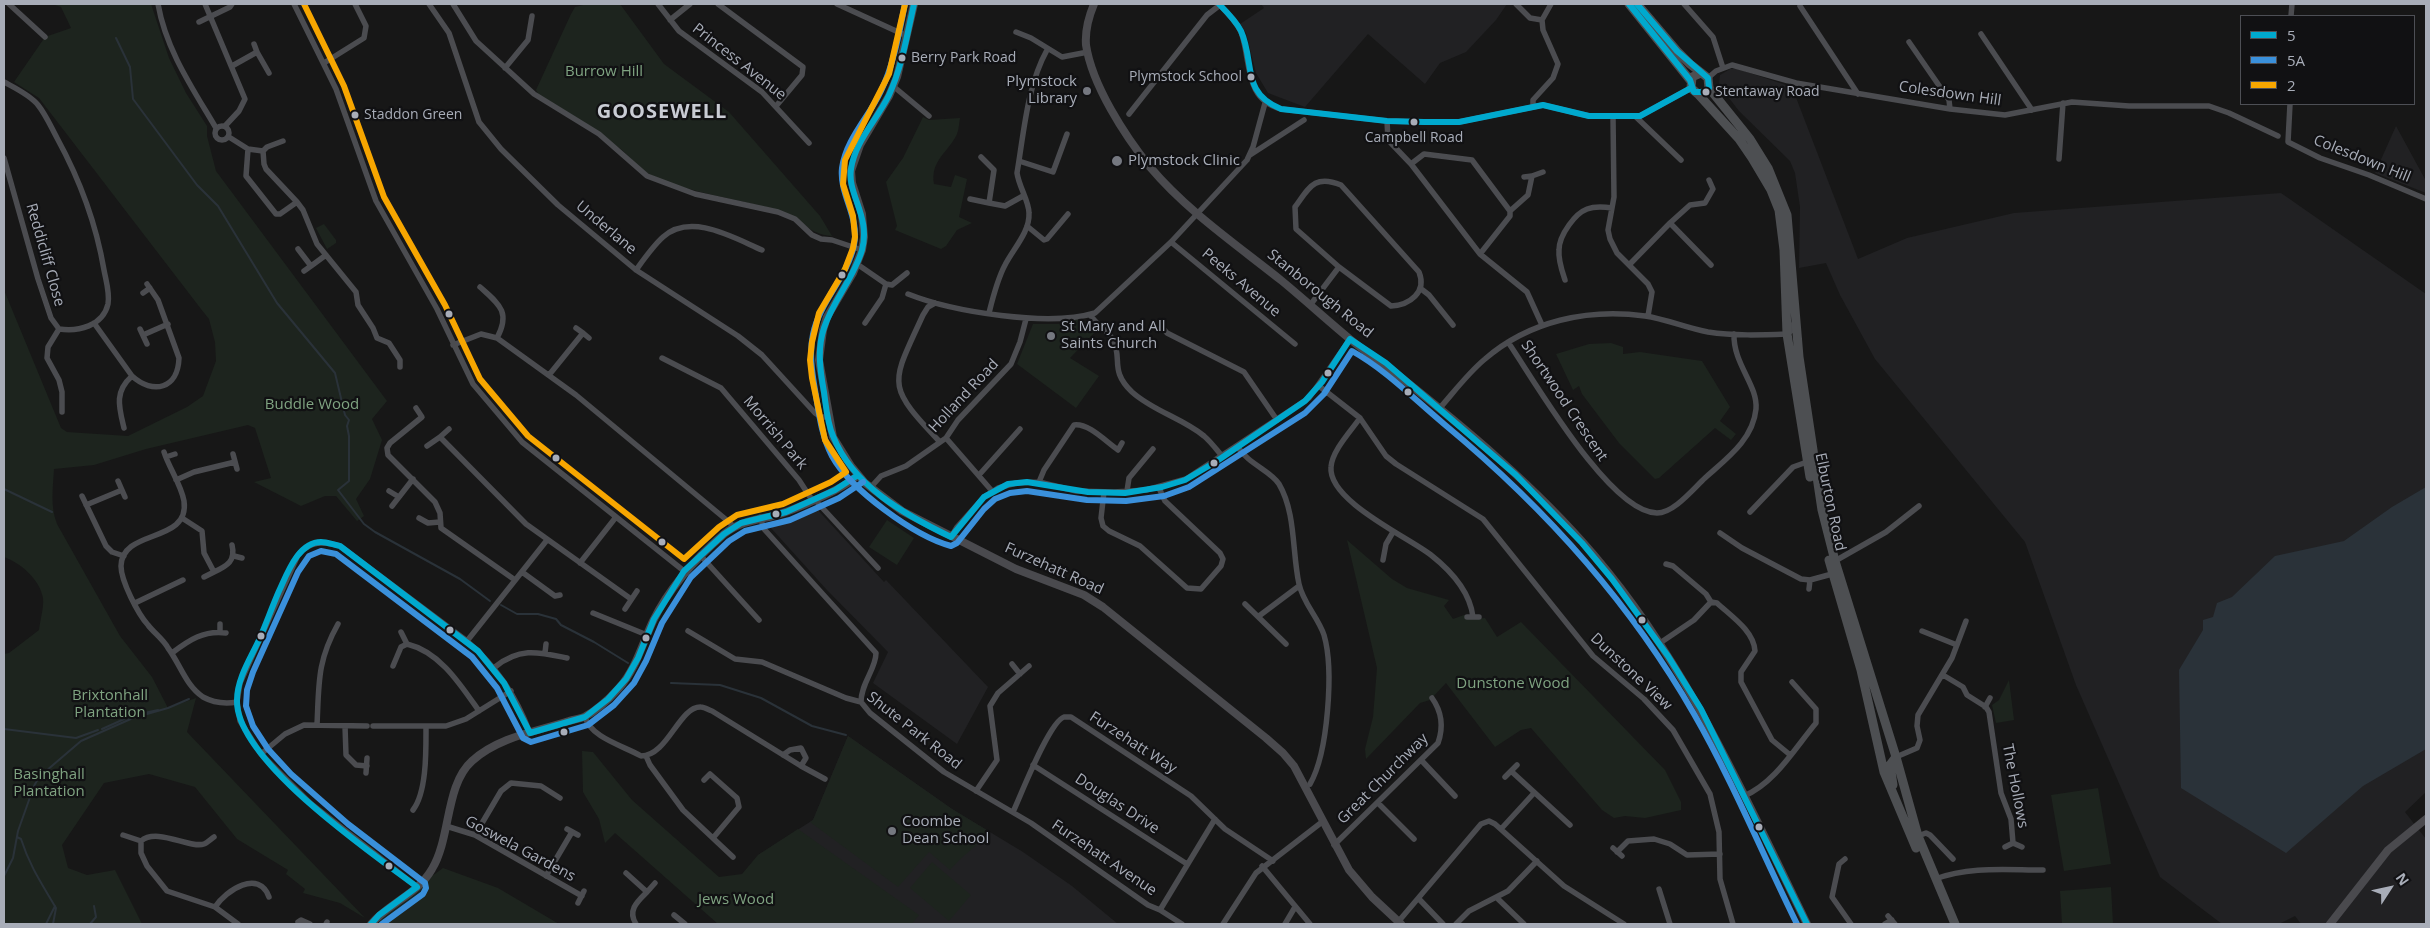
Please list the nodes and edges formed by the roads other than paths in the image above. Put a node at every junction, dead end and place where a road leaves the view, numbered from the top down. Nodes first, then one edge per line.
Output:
1 (9, 4) edge
2 (158, 4) edge
3 (206, 4) edge
4 (232, 4) edge
5 (294, 4) edge
6 (355, 4) edge
7 (430, 4) edge
8 (453, 4) edge
9 (658, 4) edge
10 (690, 4) edge
11 (718, 4) edge
12 (837, 4) edge
13 (914, 4) edge
14 (1094, 4) edge
15 (1220, 4) edge
16 (1516, 4) edge
17 (1551, 4) edge
18 (1629, 4) edge
19 (1638, 4) edge
20 (1684, 4) edge
21 (1800, 6) dead end
22 (532, 16) dead end
23 (210, 17) junction
24 (670, 20) junction
25 (1542, 20) junction
26 (198, 22) dead end
27 (1016, 32) dead end
28 (1981, 34) dead end
29 (907, 36) junction
30 (45, 37) dead end
31 (1909, 42) dead end
32 (254, 44) dead end
33 (1047, 50) junction
34 (257, 52) junction
35 (1088, 52) junction
36 (324, 63) junction
37 (232, 66) junction
38 (505, 68) junction
39 (1723, 68) junction
40 (269, 73) dead end
41 (1705, 76) junction
42 (4, 82) edge
43 (893, 86) junction
44 (1693, 87) junction
45 (1709, 88) junction
46 (1858, 94) junction
47 (1265, 103) junction
48 (2062, 103) junction
49 (777, 105) junction
50 (2290, 105) edge
51 (1532, 106) junction
52 (1950, 109) junction
53 (2032, 110) junction
54 (1129, 114) dead end
55 (929, 116) dead end
56 (1635, 116) junction
57 (1613, 117) junction
58 (1304, 120) dead end
59 (1388, 121) junction
60 (225, 126) junction
61 (216, 128) junction
62 (1068, 134) dead end
63 (229, 136) junction
64 (2278, 136) dead end
65 (283, 141) dead end
66 (805, 141) dead end
67 (248, 149) junction
68 (264, 151) junction
69 (1250, 155) junction
70 (981, 157) dead end
71 (4, 158) edge
72 (2059, 159) dead end
73 (1681, 160) dead end
74 (1019, 162) junction
75 (1411, 164) junction
76 (1543, 172) dead end
77 (1532, 176) junction
78 (1524, 177) dead end
79 (1710, 180) dead end
80 (1023, 196) junction
81 (970, 199) dead end
82 (2426, 199) edge
83 (296, 202) junction
84 (989, 202) junction
85 (1612, 208) junction
86 (1510, 211) junction
87 (1068, 214) dead end
88 (1198, 214) junction
89 (1670, 223) junction
90 (1027, 226) junction
91 (753, 238) dead end
92 (1171, 242) junction
93 (750, 245) junction
94 (298, 249) dead end
95 (762, 250) dead end
96 (862, 250) junction
97 (1480, 254) junction
98 (326, 255) junction
99 (857, 264) junction
100 (1629, 265) junction
101 (1711, 265) dead end
102 (311, 266) junction
103 (1339, 267) junction
104 (636, 270) junction
105 (304, 271) dead end
106 (907, 273) dead end
107 (1565, 280) dead end
108 (886, 284) junction
109 (480, 288) dead end
110 (1420, 288) junction
111 (143, 293) dead end
112 (908, 294) dead end
113 (935, 303) junction
114 (1311, 304) junction
115 (989, 313) junction
116 (1090, 314) junction
117 (1648, 316) junction
118 (1795, 318) junction
119 (1026, 319) junction
120 (94, 323) junction
121 (865, 323) dead end
122 (168, 324) junction
123 (1542, 325) junction
124 (1161, 326) dead end
125 (1452, 326) dead end
126 (59, 328) junction
127 (576, 328) dead end
128 (140, 329) dead end
129 (583, 333) junction
130 (1734, 334) junction
131 (1787, 334) junction
132 (143, 335) junction
133 (497, 338) junction
134 (589, 338) dead end
135 (1350, 339) junction
136 (1508, 342) junction
137 (148, 344) dead end
138 (1295, 344) dead end
139 (453, 345) junction
140 (662, 358) dead end
141 (400, 367) dead end
142 (549, 375) junction
143 (132, 376) junction
144 (1319, 386) junction
145 (416, 408) dead end
146 (1439, 409) junction
147 (62, 412) dead end
148 (829, 417) junction
149 (1360, 418) junction
150 (1277, 420) junction
151 (124, 428) dead end
152 (449, 429) dead end
153 (1020, 429) dead end
154 (440, 437) junction
155 (943, 440) junction
156 (1122, 443) dead end
157 (427, 446) dead end
158 (1237, 446) junction
159 (1153, 449) dead end
160 (175, 454) dead end
161 (233, 454) dead end
162 (1222, 456) junction
163 (235, 462) junction
164 (1807, 462) junction
165 (237, 469) dead end
166 (979, 475) junction
167 (858, 476) junction
168 (413, 479) junction
169 (176, 480) junction
170 (118, 481) dead end
171 (1039, 482) junction
172 (870, 487) junction
173 (1158, 488) junction
174 (122, 490) junction
175 (390, 491) dead end
176 (992, 491) junction
177 (1104, 492) junction
178 (1128, 492) junction
179 (82, 496) dead end
180 (125, 497) dead end
181 (399, 497) junction
182 (813, 499) junction
183 (86, 505) junction
184 (392, 506) dead end
185 (1919, 506) dead end
186 (1750, 512) dead end
187 (616, 517) junction
188 (182, 518) junction
189 (419, 518) dead end
190 (760, 518) junction
191 (440, 522) junction
192 (734, 528) junction
193 (1730, 531) dead end
194 (1393, 532) junction
195 (1720, 533) dead end
196 (951, 537) junction
197 (1726, 537) junction
198 (547, 540) junction
199 (232, 545) dead end
200 (700, 555) junction
201 (124, 556) junction
202 (234, 556) junction
203 (242, 558) dead end
204 (1383, 560) dead end
205 (1835, 561) junction
206 (580, 563) junction
207 (1666, 564) dead end
208 (878, 568) dead end
209 (684, 571) junction
210 (214, 572) junction
211 (522, 572) junction
212 (1832, 574) junction
213 (204, 577) dead end
214 (515, 580) junction
215 (1810, 580) junction
216 (181, 584) dead end
217 (1299, 586) junction
218 (1809, 588) dead end
219 (637, 591) dead end
220 (560, 595) dead end
221 (631, 599) junction
222 (1711, 602) junction
223 (135, 603) junction
224 (1245, 604) dead end
225 (625, 609) dead end
226 (593, 613) dead end
227 (1259, 616) junction
228 (1473, 617) dead end
229 (759, 620) dead end
230 (1966, 621) dead end
231 (220, 624) dead end
232 (338, 624) dead end
233 (688, 631) dead end
234 (1922, 631) dead end
235 (401, 632) dead end
236 (647, 635) junction
237 (467, 641) junction
238 (1660, 643) junction
239 (407, 644) junction
240 (546, 644) dead end
241 (1286, 644) dead end
242 (1957, 645) junction
243 (172, 653) junction
244 (544, 654) junction
245 (567, 658) dead end
246 (1012, 664) dead end
247 (393, 666) dead end
248 (1030, 666) dead end
249 (495, 667) junction
250 (1020, 674) junction
251 (1943, 675) junction
252 (1792, 682) dead end
253 (511, 691) junction
254 (1432, 698) dead end
255 (1990, 698) dead end
256 (237, 702) junction
257 (861, 702) junction
258 (1985, 707) junction
259 (479, 711) junction
260 (585, 717) junction
261 (317, 725) junction
262 (1886, 725) junction
263 (346, 726) junction
264 (426, 727) junction
265 (530, 734) junction
266 (261, 754) junction
267 (1790, 754) junction
268 (1880, 754) junction
269 (646, 756) junction
270 (783, 756) junction
271 (1896, 757) junction
272 (367, 758) dead end
273 (1422, 761) junction
274 (1033, 765) junction
275 (1517, 765) dead end
276 (367, 766) junction
277 (801, 766) junction
278 (1511, 772) junction
279 (366, 773) dead end
280 (1506, 777) dead end
281 (825, 779) dead end
282 (704, 780) dead end
283 (1310, 784) dead end
284 (976, 791) junction
285 (550, 792) junction
286 (1534, 793) junction
287 (1455, 796) dead end
288 (1744, 796) junction
289 (560, 798) dead end
290 (1895, 798) junction
291 (547, 799) dead end
292 (1378, 803) junction
293 (413, 810) dead end
294 (1013, 812) junction
295 (1215, 819) junction
296 (2426, 819) edge
297 (1322, 822) junction
298 (1570, 825) dead end
299 (446, 826) junction
300 (1501, 829) junction
301 (572, 832) dead end
302 (123, 835) dead end
303 (475, 835) junction
304 (1918, 836) junction
305 (214, 837) dead end
306 (713, 838) junction
307 (1414, 839) dead end
308 (140, 841) junction
309 (2013, 843) junction
310 (1334, 845) junction
311 (2022, 847) dead end
312 (2005, 848) dead end
313 (1618, 852) dead end
314 (1720, 854) junction
315 (733, 857) dead end
316 (1845, 859) dead end
317 (1953, 859) dead end
318 (1273, 861) junction
319 (1538, 861) junction
320 (1187, 864) junction
321 (1262, 866) junction
322 (2043, 870) dead end
323 (626, 873) dead end
324 (546, 876) junction
325 (633, 879) junction
326 (1935, 879) junction
327 (655, 883) dead end
328 (627, 884) dead end
329 (417, 887) junction
330 (1659, 889) dead end
331 (647, 892) junction
332 (269, 897) dead end
333 (1497, 898) junction
334 (1419, 899) junction
335 (578, 903) dead end
336 (216, 907) junction
337 (1296, 908) junction
338 (1160, 910) junction
339 (674, 915) dead end
340 (1892, 920) edge
341 (298, 922) dead end
342 (678, 922) edge
343 (1399, 923) edge
344 (238, 924) edge
345 (310, 924) edge
346 (371, 924) edge
347 (636, 924) edge
348 (684, 924) edge
349 (1182, 924) edge
350 (1223, 924) edge
351 (1285, 924) edge
352 (1310, 924) edge
353 (1444, 924) edge
354 (1456, 924) edge
355 (1524, 924) edge
356 (1624, 924) edge
357 (1670, 924) edge
358 (1733, 924) edge
359 (1807, 924) edge
360 (1851, 924) edge
361 (1885, 924) edge
362 (1949, 924) edge
363 (1955, 924) edge
364 (2330, 924) edge

1 - 30 street
2 - 61 street
3 - 23 street
4 - 23 street
5 - 36 street
6 - 36 street
7 - 104 street, Underlane
8 - 38 street
9 - 24 street, Princess Avenue
10 - 24 street
11 - 49 street
12 - 29 street
13 - 29 street, Furzehatt Road
14 - 35 street, Stanborough Road
15 - 47 street
15 - 54 street
16 - 25 street
17 - 25 street
18 - 44 main road, Elburton Road
19 - 41 main road
20 - 39 street
21 - 46 street
22 - 38 street
23 - 26 street
23 - 37 street
24 - 49 street, Princess Avenue
25 - 51 street
27 - 33 street
28 - 53 street
29 - 43 street, Furzehatt Road
31 - 52 street
32 - 34 street
33 - 35 street
33 - 74 street
34 - 37 street
34 - 40 street
35 - 88 street, Stanborough Road
36 - 139 street
37 - 60 street
38 - 96 street
39 - 41 street
39 - 46 street, Colesdown Hill
41 - 44 main road
41 - 45 main road
42 - 120 street
43 - 55 street
43 - 96 street, Furzehatt Road
44 - 45 main road
44 - 56 street
44 - 131 main road, Elburton Road
45 - 118 main road, Elburton Road
46 - 52 street, Colesdown Hill
47 - 59 street
47 - 69 street
48 - 53 street, Colesdown Hill
48 - 64 street, Colesdown Hill
48 - 72 street
49 - 66 street, Princess Avenue
50 - 82 street, Colesdown Hill
51 - 57 street
51 - 59 street
52 - 53 street, Colesdown Hill
56 - 57 street
56 - 73 street
57 - 85 street
58 - 69 street
59 - 75 street
60 - 61 street
60 - 63 street
61 - 63 street
62 - 74 street
63 - 67 street
65 - 68 street
67 - 68 street
67 - 83 street
68 - 83 street
69 - 88 street
70 - 84 street
71 - 126 street, Reddicliff Close
74 - 80 street
75 - 86 street
75 - 97 street
76 - 77 street
77 - 78 street
77 - 86 street
79 - 89 street
80 - 84 street
80 - 90 street
81 - 84 street
83 - 98 street
85 - 100 street
85 - 107 street
86 - 97 street
87 - 90 street
88 - 92 street
88 - 114 street, Stanborough Road
89 - 100 street
89 - 101 street
90 - 115 street
91 - 93 street
92 - 116 street
92 - 138 street, Peeks Avenue
93 - 95 street
93 - 104 street
94 - 102 street
96 - 99 street, Furzehatt Road
97 - 123 street
98 - 102 street
98 - 141 street
99 - 108 street
99 - 148 street, Furzehatt Road
100 - 117 street
102 - 105 street
103 - 110 street
103 - 110 street
103 - 114 street
104 - 148 street, Underlane
106 - 108 street
108 - 121 street
109 - 133 street
110 - 125 street
111 - 122 street
112 - 113 street
113 - 115 street
113 - 155 street
114 - 135 street, Stanborough Road
115 - 119 street
116 - 119 street
116 - 162 street
117 - 123 street
117 - 130 street
118 - 131 street
118 - 205 main road, Elburton Road
119 - 155 street, Holland Road
120 - 126 street, Reddicliff Close
120 - 143 street
122 - 132 street
122 - 143 street
123 - 136 street
124 - 150 street
126 - 147 street
127 - 129 street
128 - 132 street
129 - 134 street
129 - 142 street
130 - 131 street
130 - 136 street, Shortwood Crescent
131 - 164 main road, Elburton Road
132 - 137 street
133 - 139 street
133 - 142 street
135 - 144 street
135 - 146 street, Stanborough Road
136 - 146 street
139 - 187 street
140 - 182 street, Morrish Park
142 - 192 street
143 - 151 street
144 - 149 street, Dunstone View
144 - 150 street
145 - 168 street
146 - 238 street, Stanborough Road
148 - 167 street, Furzehatt Road
149 - 194 street
149 - 314 street, Dunstone View
150 - 158 street
152 - 154 street
153 - 166 street
154 - 157 street
154 - 198 street
155 - 166 street
155 - 172 street, Holland Road
156 - 171 street
158 - 162 street
158 - 217 street
159 - 178 street
160 - 169 street
161 - 163 street
162 - 173 street
163 - 165 street
163 - 169 street
164 - 186 street
164 - 212 main road, Elburton Road
166 - 176 street
167 - 172 street, Furzehatt Road
167 - 182 street
168 - 181 street
168 - 191 street
169 - 188 street
170 - 174 street
171 - 176 street
171 - 177 street
172 - 196 street, Furzehatt Road
173 - 177 street
173 - 178 street
174 - 180 street
174 - 183 street
175 - 181 street
176 - 196 street
177 - 178 street
179 - 183 street
181 - 184 street
182 - 190 street
182 - 208 street, Morrish Park
183 - 201 street
185 - 205 street
187 - 206 street
187 - 209 street
188 - 201 street
188 - 210 street
189 - 191 street
190 - 192 street
190 - 257 street
191 - 214 street
192 - 200 street
193 - 197 street
194 - 204 street
194 - 228 street
195 - 197 street
196 - 297 street, Furzehatt Road
197 - 215 street
198 - 206 street
198 - 211 street
199 - 202 street
200 - 209 street
200 - 229 street
201 - 223 street
202 - 203 street
202 - 210 street
205 - 262 main road, Elburton Road
206 - 221 street
207 - 222 street
209 - 236 street
210 - 213 street
211 - 214 street
211 - 220 street
212 - 215 street
212 - 268 main road, Elburton Road
214 - 237 street
215 - 218 street
216 - 223 street
217 - 227 street
217 - 283 street
219 - 221 street
221 - 225 street
222 - 238 street
222 - 267 street
223 - 243 street
224 - 227 street
226 - 236 street
227 - 241 street
230 - 242 street
231 - 243 street
232 - 261 street
233 - 257 street, Shute Park Road
234 - 242 street
235 - 239 street
236 - 260 street
237 - 249 street
237 - 256 street
238 - 288 street, Stanborough Road
239 - 247 street
239 - 259 street
240 - 244 street
242 - 251 street
243 - 256 street
244 - 245 street
244 - 249 street
246 - 250 street
248 - 250 street
249 - 253 street
250 - 284 street
251 - 258 street
251 - 271 street
252 - 267 street
253 - 259 street
253 - 265 street
254 - 273 street, Great Churchway
255 - 258 street
256 - 266 street
257 - 284 street, Shute Park Road
258 - 309 street, The Hollows
259 - 264 street
260 - 265 street
260 - 269 street
261 - 263 street
261 - 266 street
262 - 268 main road
262 - 271 main road, Elburton Road
263 - 264 street
263 - 276 street
264 - 293 street
265 - 299 street
266 - 329 street
267 - 288 street
268 - 290 main road, Elburton Road
269 - 270 street
269 - 306 street
270 - 277 street
270 - 277 street
271 - 290 main road
271 - 304 main road, Elburton Road
272 - 276 street
273 - 287 street
273 - 292 street, Great Churchway
274 - 294 street, Furzehatt Way
274 - 295 street, Furzehatt Way
274 - 320 street, Douglas Drive
275 - 278 street
276 - 279 street
277 - 281 street
278 - 280 street
278 - 286 street
282 - 306 street
284 - 294 street, Shute Park Road
285 - 289 street
285 - 291 street
285 - 303 street
286 - 298 street
286 - 300 street
288 - 359 street, Stanborough Road
290 - 362 main road, Elburton Road
292 - 307 street
292 - 310 street, Great Churchway
294 - 338 street, Furzehatt Avenue
295 - 318 street, Furzehatt Way
295 - 320 street
296 - 364 street
297 - 310 street, Furzehatt Road
297 - 318 street
299 - 303 street, Goswela Gardens
299 - 329 street
300 - 319 street
300 - 334 street
301 - 324 street
302 - 308 street
303 - 324 street, Goswela Gardens
304 - 317 street
304 - 326 main road, Elburton Road
305 - 308 street
306 - 315 street
308 - 336 street
309 - 311 street, The Hollows
309 - 312 street, The Hollows
310 - 343 street, Furzehatt Road
313 - 314 street
314 - 358 street, Dunstone View
316 - 360 street
318 - 321 street
319 - 333 street
319 - 356 street
320 - 338 street
321 - 337 street
321 - 350 street
322 - 326 street
323 - 325 street
324 - 335 street, Goswela Gardens
325 - 328 street
325 - 331 street
326 - 363 main road, Elburton Road
327 - 331 street
329 - 346 street
330 - 357 street
331 - 347 street
332 - 336 street
333 - 354 street
333 - 355 street
334 - 343 street
334 - 353 street
336 - 344 street
337 - 351 street
337 - 352 street
338 - 349 street, Furzehatt Avenue
339 - 342 street
340 - 361 street
341 - 345 street
342 - 348 street

